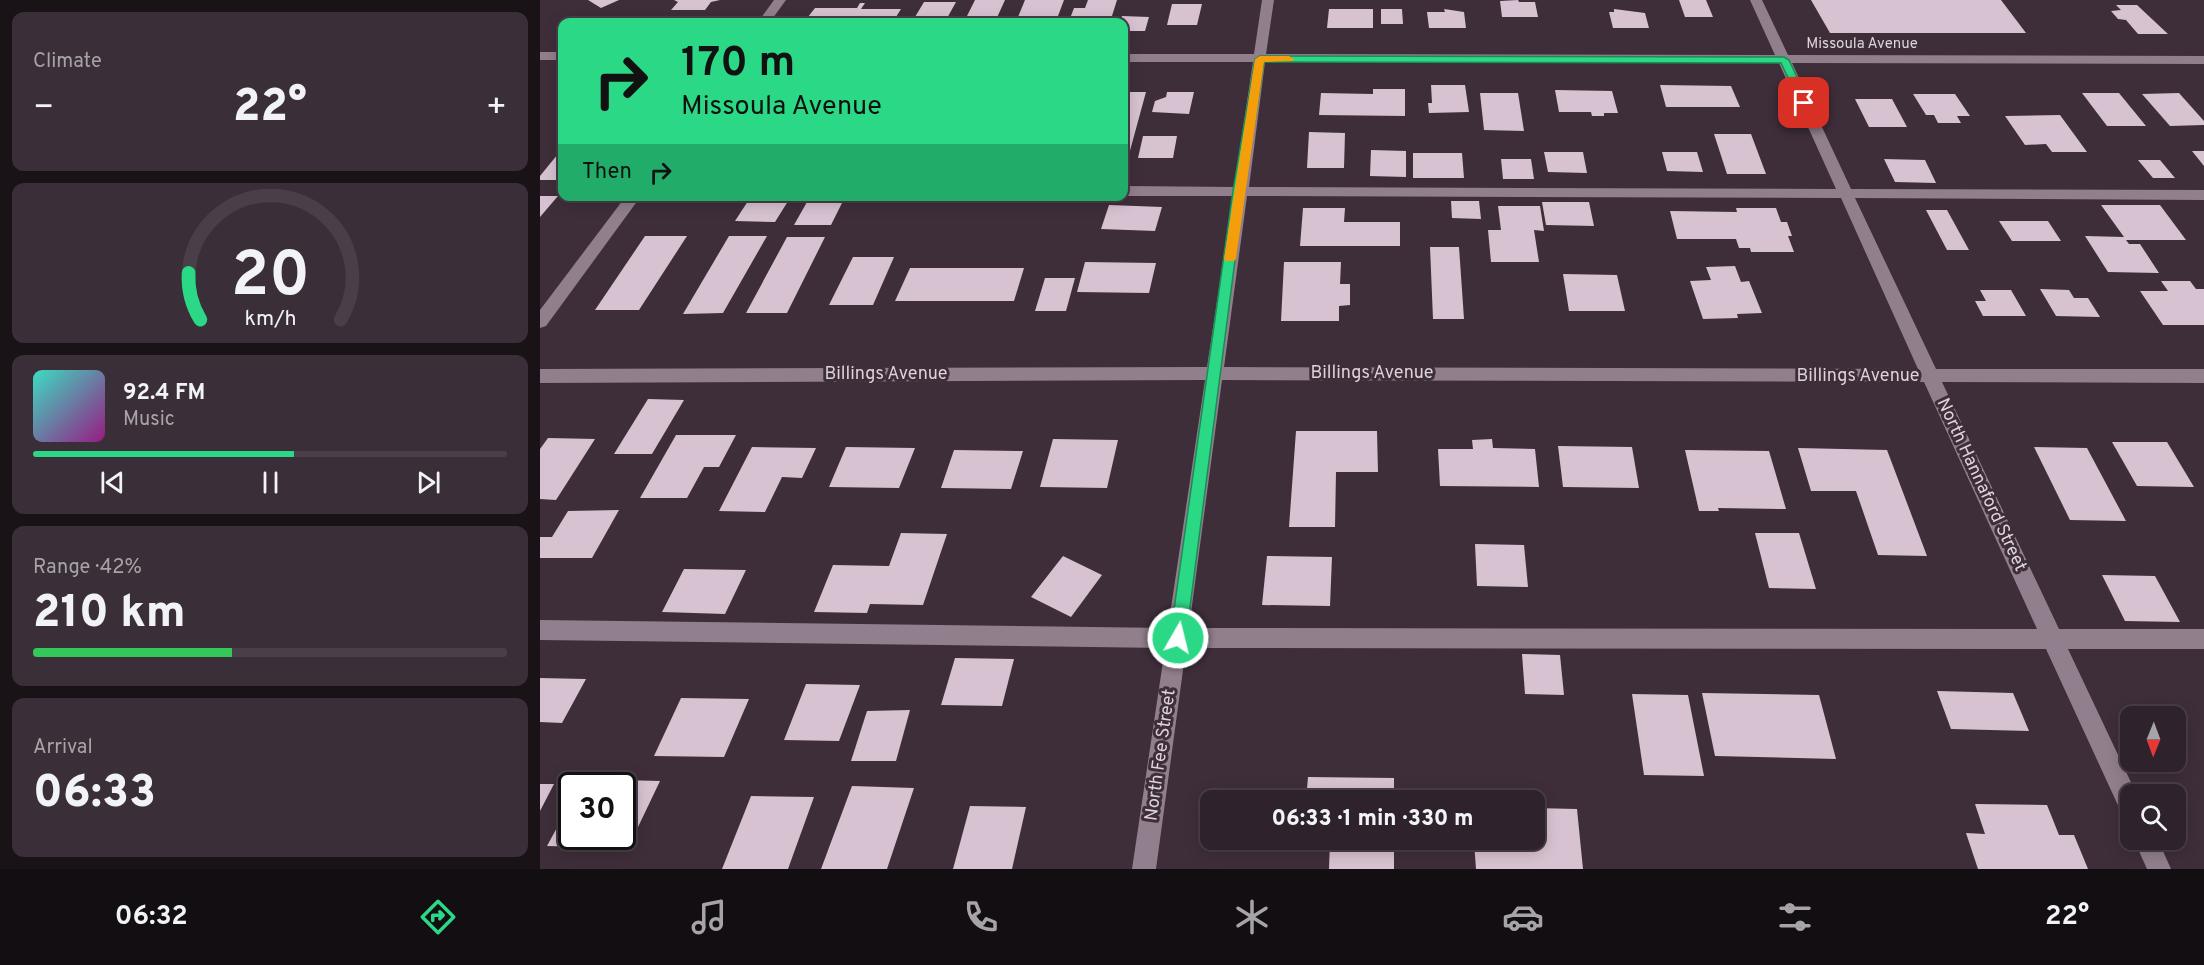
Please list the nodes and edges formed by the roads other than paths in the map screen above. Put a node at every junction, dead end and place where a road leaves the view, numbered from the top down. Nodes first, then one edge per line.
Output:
1 (780, 0) edge
2 (1268, 0) edge
3 (1756, 0) edge
4 (767, 18) edge
5 (540, 56) edge
6 (558, 56) edge
7 (1128, 58) edge
8 (1260, 59) junction
9 (1784, 60) junction
10 (2204, 60) edge
11 (1128, 191) edge
12 (1239, 191) junction
13 (1847, 195) junction
14 (2204, 195) edge
15 (630, 201) edge
16 (540, 322) edge
17 (1215, 373) junction
18 (540, 376) edge
19 (1931, 376) junction
20 (2204, 376) edge
21 (540, 630) edge
22 (1178, 638) junction
23 (2052, 638) junction
24 (2204, 639) edge
25 (2120, 784) edge
26 (2150, 850) edge
27 (1144, 869) edge
28 (2159, 869) edge

1 - 4 street
2 - 8 street, North Fee Street
3 - 9 street, North Hannaford Street
5 - 6 street
7 - 8 street, Missoula Avenue
8 - 9 street, Missoula Avenue
8 - 12 street, North Fee Street
9 - 10 street, Missoula Avenue
9 - 13 street, North Hannaford Street
11 - 12 street
12 - 13 street
12 - 17 street, North Fee Street
13 - 14 street
13 - 19 street, North Hannaford Street
15 - 16 street
17 - 18 street, Billings Avenue
17 - 19 street, Billings Avenue
17 - 22 street, North Fee Street
19 - 20 street, Billings Avenue
19 - 23 street, North Hannaford Street
21 - 22 street
22 - 23 street
22 - 27 street, North Fee Street
23 - 24 street
23 - 25 street, North Hannaford Street
26 - 28 street

